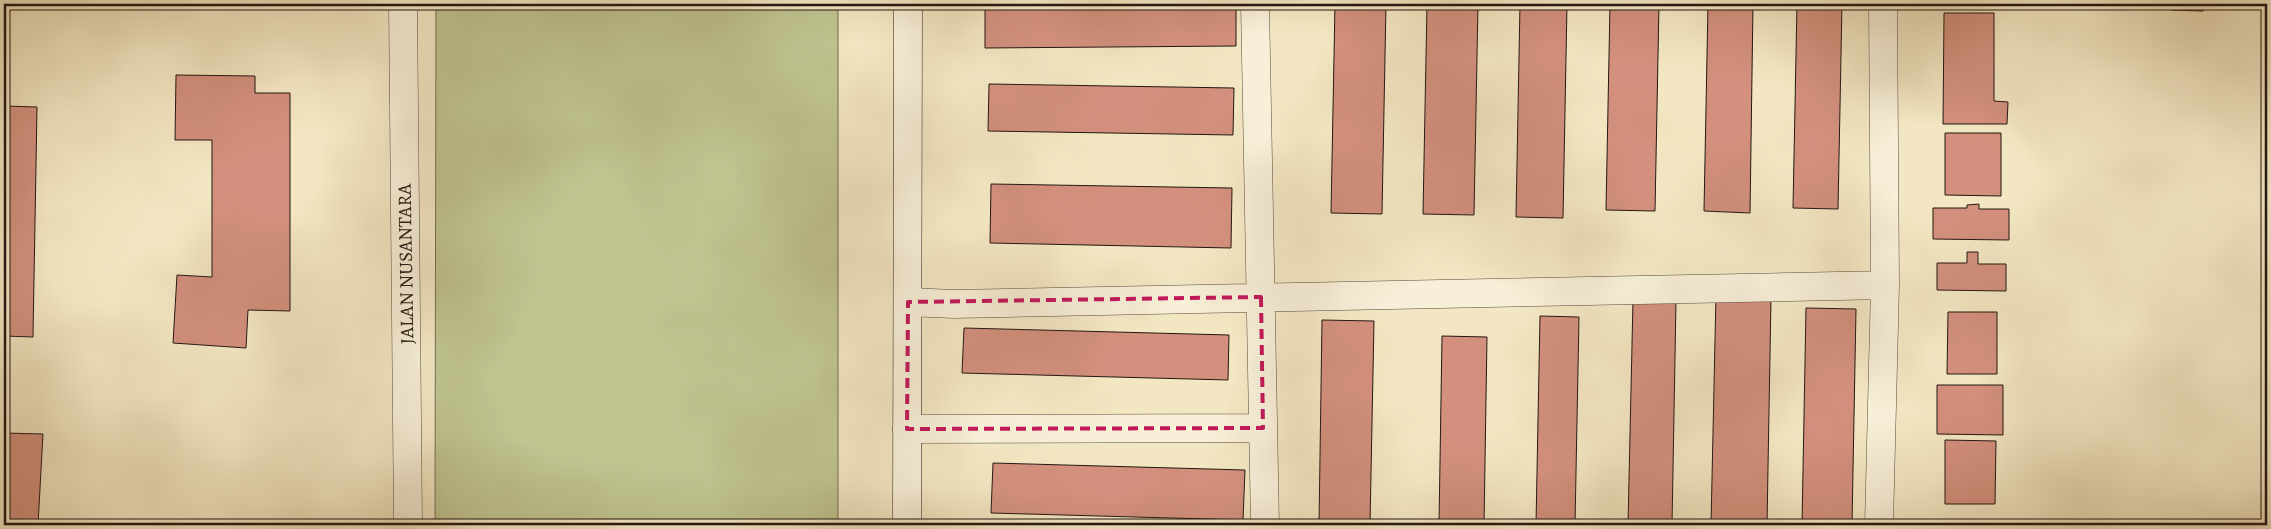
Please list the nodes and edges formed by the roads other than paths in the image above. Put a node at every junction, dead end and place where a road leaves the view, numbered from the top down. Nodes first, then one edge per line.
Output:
1 (403, 4) edge
2 (908, 4) edge
3 (1255, 4) edge
4 (1882, 4) edge
5 (1885, 285) junction
6 (1261, 297) junction
7 (908, 302) junction
8 (1263, 428) junction
9 (907, 429) junction
10 (408, 525) edge
11 (907, 525) edge
12 (1265, 525) edge
13 (1879, 525) edge

1 - 10 street, JALAN NUSANTARA
2 - 7 street
3 - 6 street
4 - 5 street
5 - 6 street
5 - 13 street
6 - 7 street
6 - 8 street
7 - 9 street
8 - 9 street
8 - 12 street
9 - 11 street

